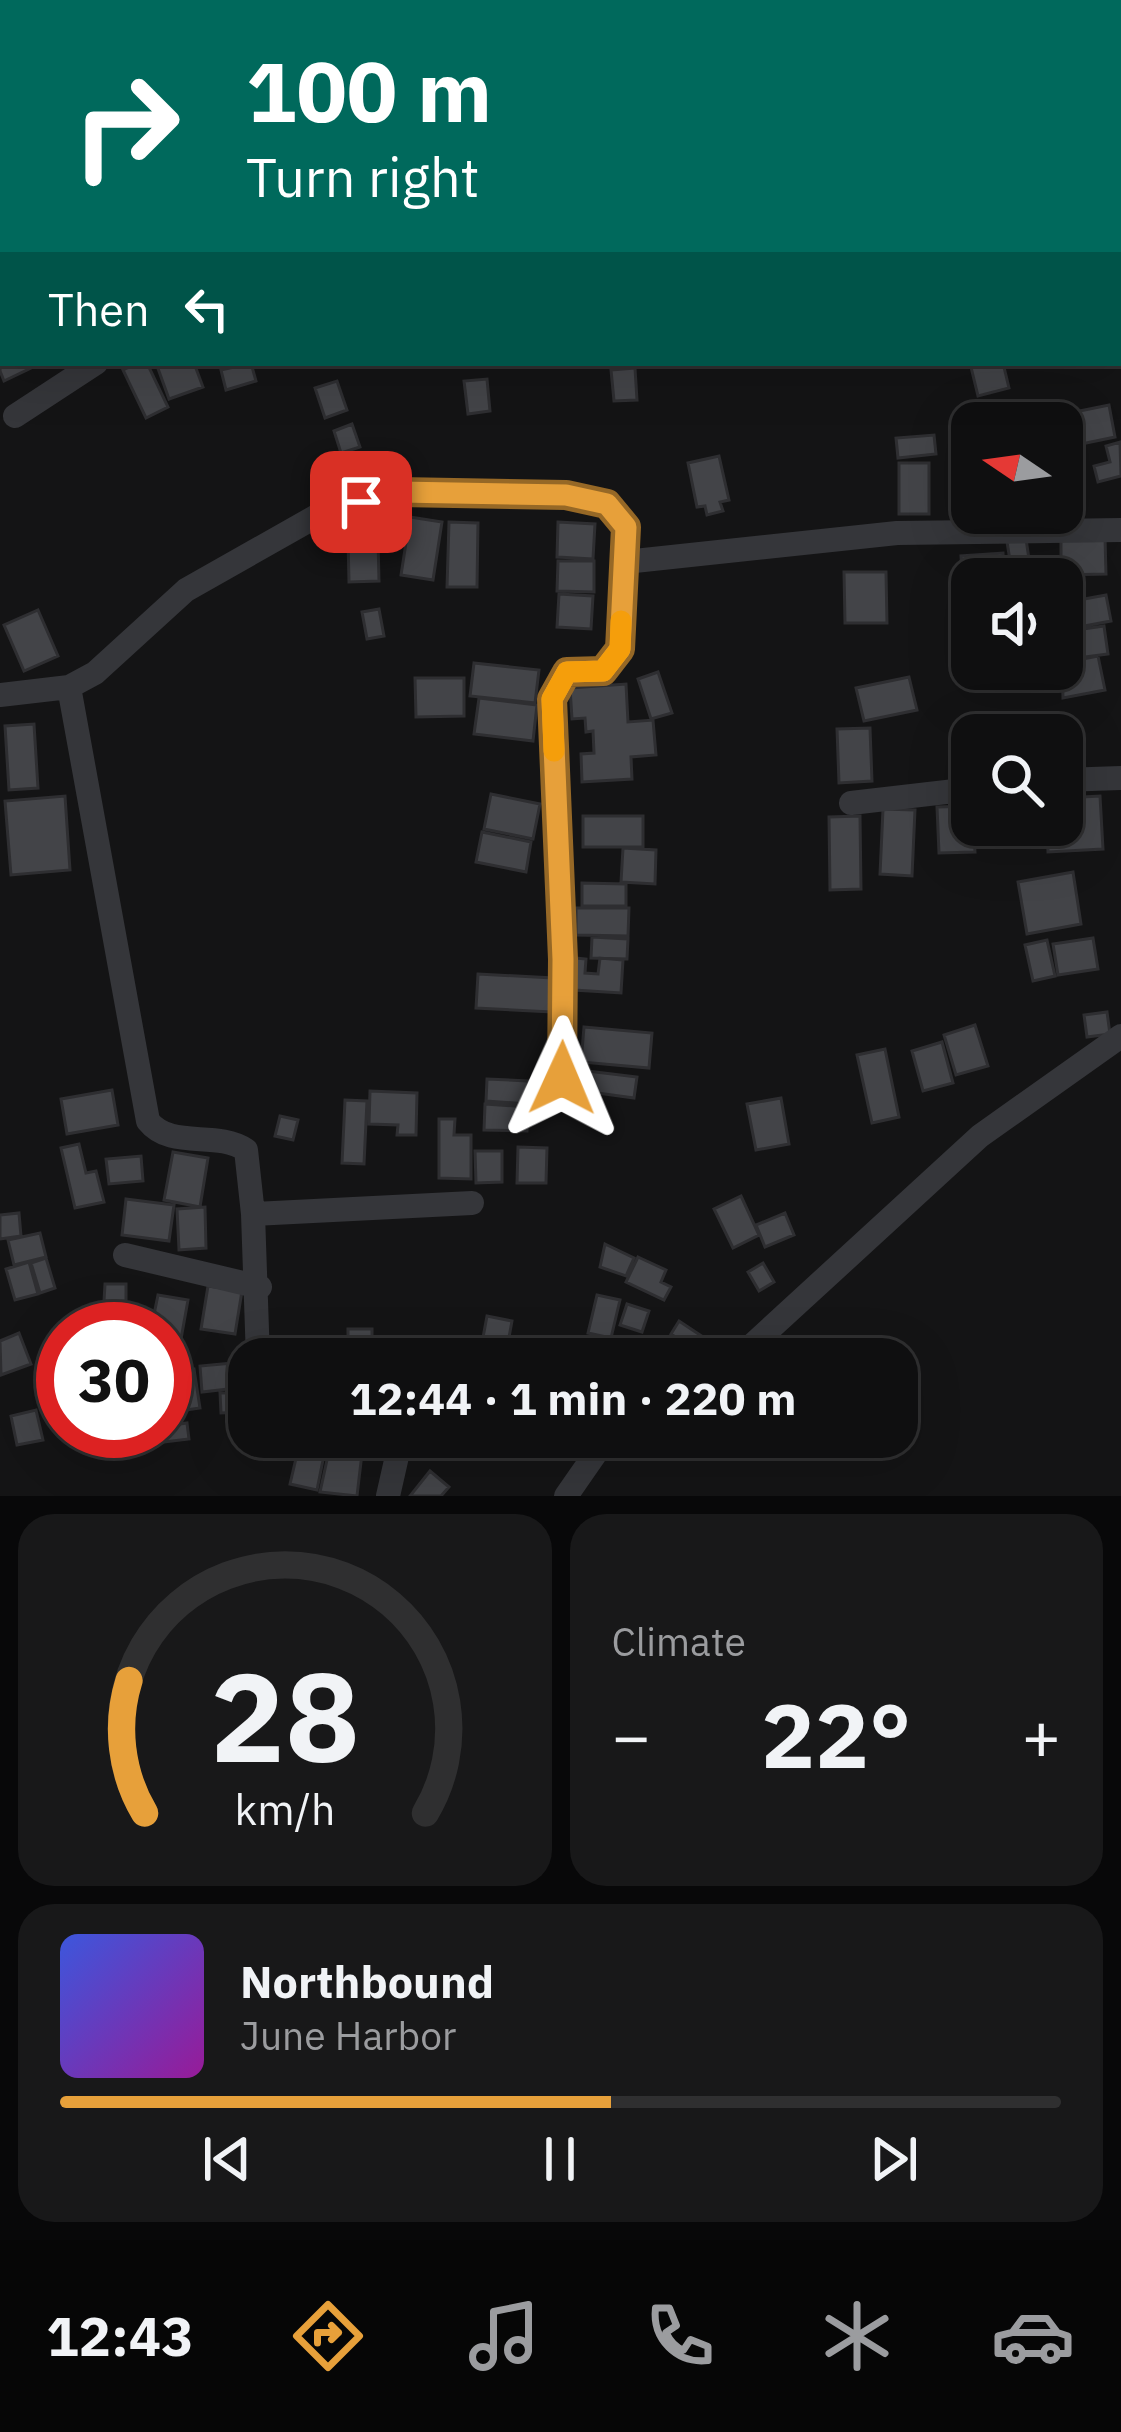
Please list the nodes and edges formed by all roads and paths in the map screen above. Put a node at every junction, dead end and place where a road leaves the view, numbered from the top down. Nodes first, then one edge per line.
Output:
1 (91, 366) edge
2 (15, 416) dead end
3 (1121, 530) edge
4 (625, 562) junction
5 (69, 687) junction
6 (0, 695) edge
7 (1121, 778) edge
8 (1083, 779) edge
9 (951, 791) edge
10 (851, 803) dead end
11 (1121, 1036) edge
12 (562, 1078) dead end
13 (472, 1203) dead end
14 (254, 1214) junction
15 (124, 1255) dead end
16 (260, 1287) junction
17 (259, 1338) edge
18 (760, 1338) edge
19 (396, 1458) edge
20 (597, 1458) edge
21 (388, 1496) edge
22 (566, 1496) edge

1 - 2 street
3 - 4 street
4 - 5 street
4 - 12 street
5 - 6 street
5 - 14 street
7 - 8 street
9 - 10 street
11 - 18 street
13 - 14 street
14 - 16 street
15 - 16 street
16 - 17 street
19 - 21 street
20 - 22 street

